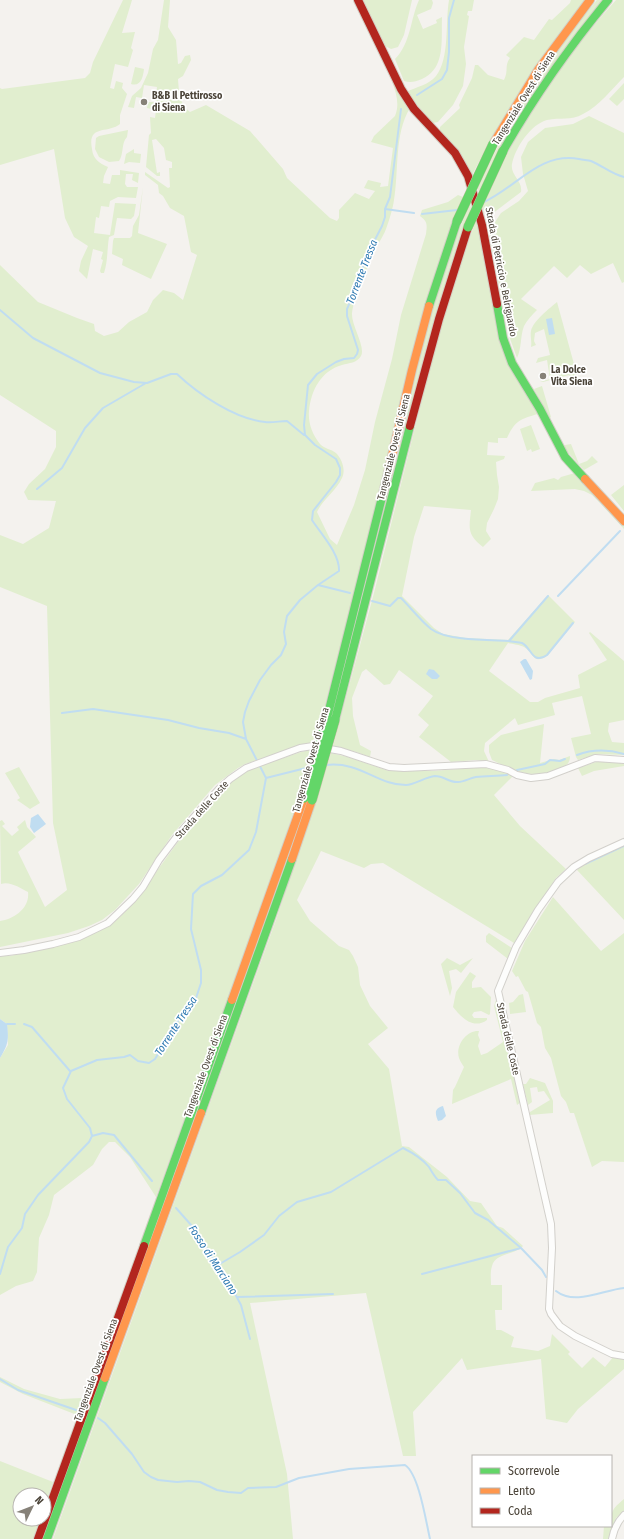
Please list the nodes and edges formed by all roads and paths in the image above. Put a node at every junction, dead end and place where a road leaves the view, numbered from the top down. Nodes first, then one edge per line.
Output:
1 (358, 0) edge
2 (590, 0) edge
3 (608, 0) edge
4 (624, 521) edge
5 (331, 719) junction
6 (624, 760) edge
7 (624, 842) edge
8 (262, 930) junction
9 (0, 953) edge
10 (624, 1356) edge
11 (624, 1515) edge
12 (38, 1539) edge
13 (47, 1539) edge
14 (612, 1539) edge

1 - 4 main road, Strada di Petriccio e Belriguardo
2 - 5 main road, Tangenziale Ovest di Siena, bridge
3 - 5 main road, Tangenziale Ovest di Siena, bridge
5 - 8 main road, Tangenziale Ovest di Siena, bridge
6 - 9 street, Strada delle Coste
7 - 10 street, Strada delle Coste
8 - 12 main road, Tangenziale Ovest di Siena
8 - 13 main road, Tangenziale Ovest di Siena
11 - 14 street

